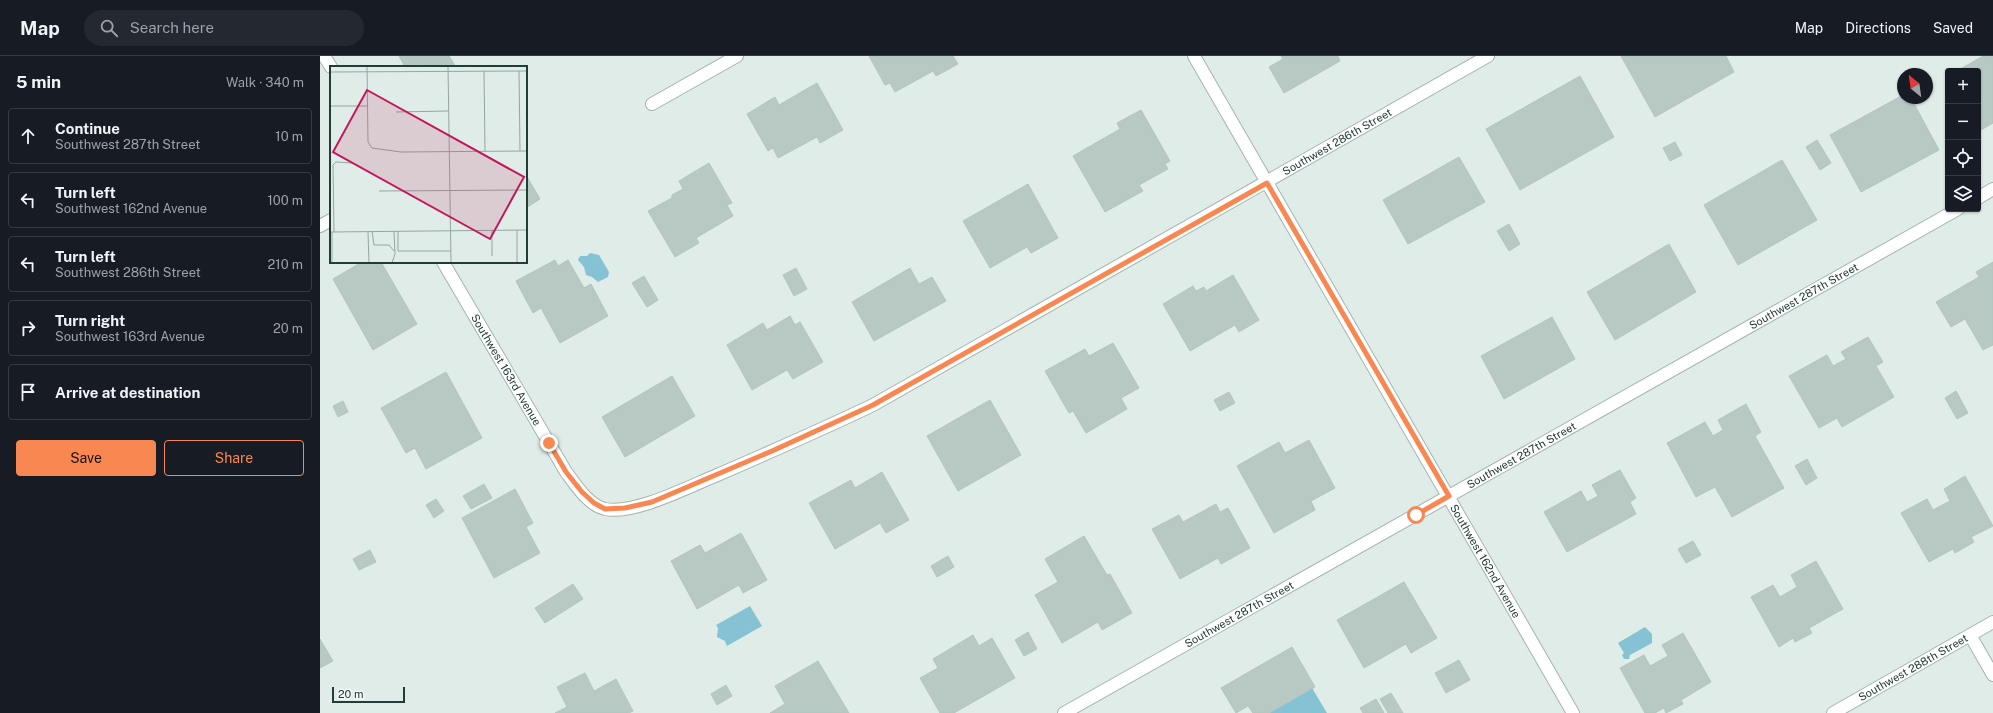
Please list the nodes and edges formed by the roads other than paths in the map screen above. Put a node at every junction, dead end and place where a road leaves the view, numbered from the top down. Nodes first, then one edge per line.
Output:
1 (324, 56) edge
2 (737, 56) edge
3 (1194, 56) edge
4 (1488, 56) edge
5 (330, 66) edge
6 (652, 104) dead end
7 (1267, 183) junction
8 (1993, 189) edge
9 (1981, 196) edge
10 (1953, 212) edge
11 (330, 221) edge
12 (320, 226) edge
13 (444, 263) edge
14 (1449, 496) junction
15 (605, 509) joint
16 (1993, 622) edge
17 (1970, 635) junction
18 (1993, 675) edge
19 (1064, 713) edge
20 (1574, 713) edge
21 (1833, 713) edge

1 - 5 street
2 - 6 street
3 - 7 street, Southwest 162nd Avenue
4 - 7 street, Southwest 286th Street
7 - 14 street, Southwest 162nd Avenue
7 - 15 street, Southwest 286th Street
8 - 9 street
10 - 14 street, Southwest 287th Street
11 - 12 street
13 - 15 street, Southwest 163rd Avenue
14 - 19 street, Southwest 287th Street
14 - 20 street, Southwest 162nd Avenue
16 - 17 street, Southwest 288th Street
17 - 18 street
17 - 21 street, Southwest 288th Street

